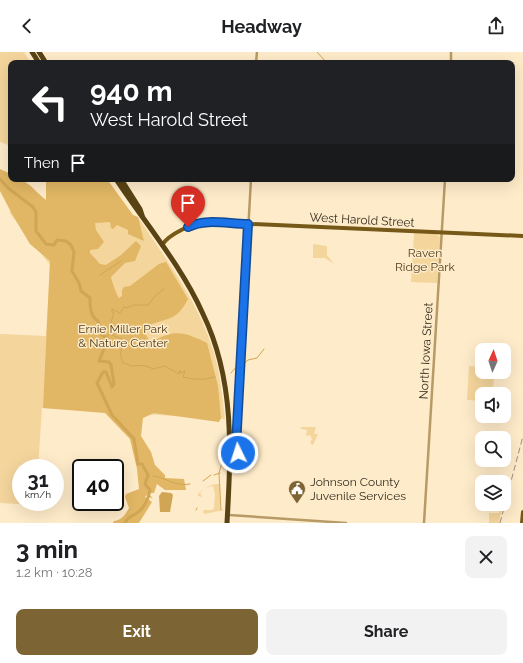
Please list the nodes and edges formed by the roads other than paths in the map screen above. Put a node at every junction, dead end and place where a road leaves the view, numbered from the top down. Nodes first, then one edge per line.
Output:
1 (118, 182) edge
2 (123, 182) edge
3 (251, 182) edge
4 (445, 182) edge
5 (142, 216) junction
6 (248, 224) junction
7 (442, 233) junction
8 (523, 236) edge
9 (162, 245) junction
10 (238, 453) dead end
11 (523, 512) edge
12 (229, 515) junction
13 (229, 523) edge
14 (346, 523) edge
15 (424, 523) edge
16 (522, 523) edge

1 - 5 highway
2 - 5 highway
3 - 6 street
4 - 7 street, North Iowa Street
5 - 9 highway
6 - 7 main road, West Harold Street
6 - 9 main road, West Harold Street
6 - 10 street
7 - 8 main road, West Harold Street
7 - 15 street, North Iowa Street
9 - 12 highway
11 - 16 main road
12 - 13 highway
12 - 14 street

